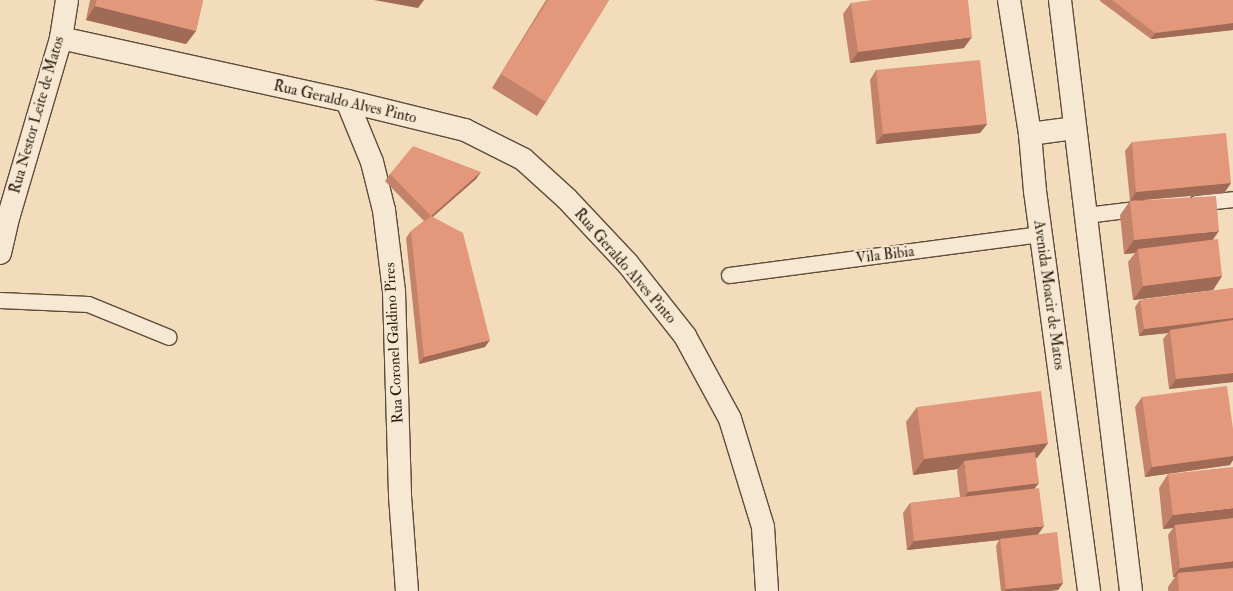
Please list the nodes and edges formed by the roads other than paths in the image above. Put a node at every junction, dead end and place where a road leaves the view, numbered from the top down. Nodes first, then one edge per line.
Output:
1 (67, 0) edge
2 (1009, 0) edge
3 (1060, 0) edge
4 (61, 38) junction
5 (347, 101) junction
6 (1074, 128) junction
7 (1030, 134) junction
8 (1233, 199) edge
9 (1179, 205) edge
10 (1156, 207) edge
11 (1086, 215) junction
12 (1040, 234) junction
13 (0, 254) edge
14 (729, 275) dead end
15 (0, 300) edge
16 (169, 337) dead end
17 (407, 591) edge
18 (768, 591) edge
19 (1089, 591) edge
20 (1131, 591) edge

1 - 4 street, Rua Nestor Leite de Matos
2 - 7 street, Avenida Moacir de Matos
3 - 6 street
4 - 5 street, Rua Geraldo Alves Pinto
4 - 13 street, Rua Nestor Leite de Matos
5 - 17 street, Rua Coronel Galdino Pires
5 - 18 street, Rua Geraldo Alves Pinto
6 - 7 street
6 - 11 street
7 - 12 street, Avenida Moacir de Matos
8 - 9 lane
10 - 11 lane
11 - 20 street
12 - 14 lane, Vila Bibia
12 - 19 street, Avenida Moacir de Matos
15 - 16 lane

